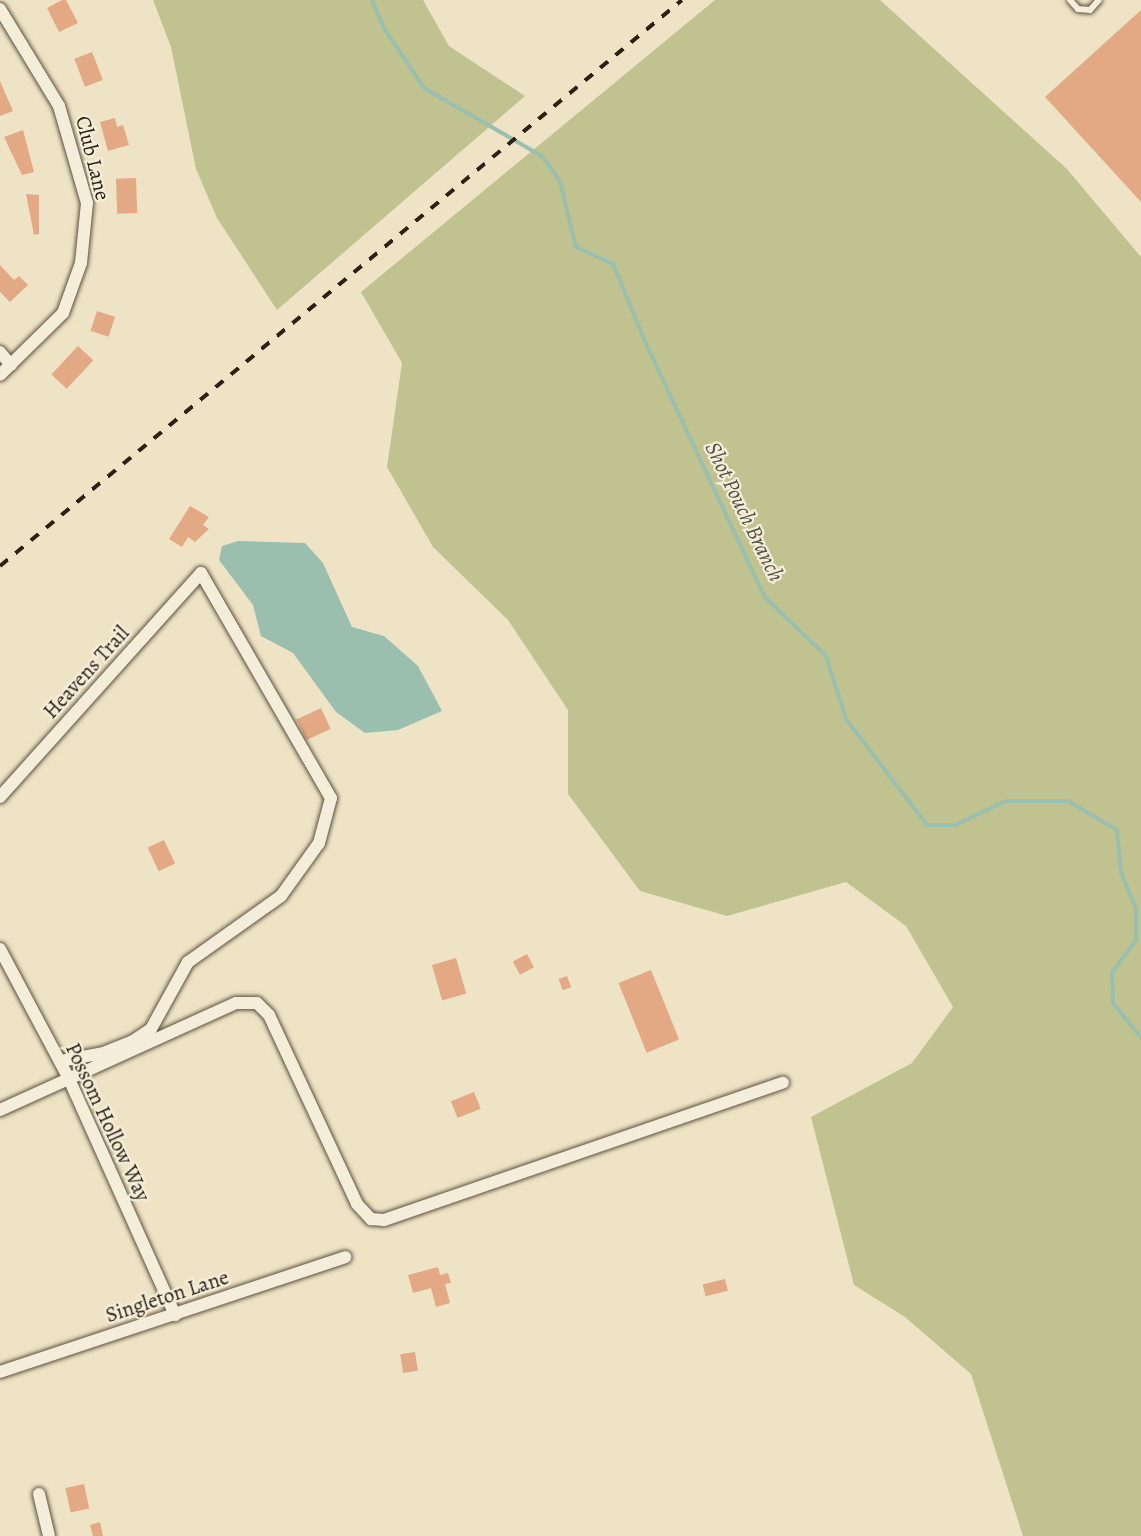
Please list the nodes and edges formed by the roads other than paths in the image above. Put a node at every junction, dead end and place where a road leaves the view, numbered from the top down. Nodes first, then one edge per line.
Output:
1 (1070, 0) edge
2 (1099, 0) edge
3 (0, 9) edge
4 (0, 352) edge
5 (11, 365) junction
6 (0, 375) edge
7 (0, 797) edge
8 (0, 949) edge
9 (60, 1061) junction
10 (69, 1079) junction
11 (783, 1083) dead end
12 (0, 1110) edge
13 (345, 1257) dead end
14 (175, 1315) junction
15 (0, 1372) edge
16 (39, 1494) dead end
17 (49, 1536) edge

1 - 2 lane
3 - 5 street, Club Lane
4 - 5 street
5 - 6 street, Club Lane
7 - 9 street, Heavens Trail
8 - 9 street, Possom Hollow Way
9 - 10 street, Possom Hollow Way
10 - 11 street
10 - 12 street
10 - 14 street, Possom Hollow Way
13 - 14 street, Singleton Lane
14 - 15 street, Singleton Lane
16 - 17 street

